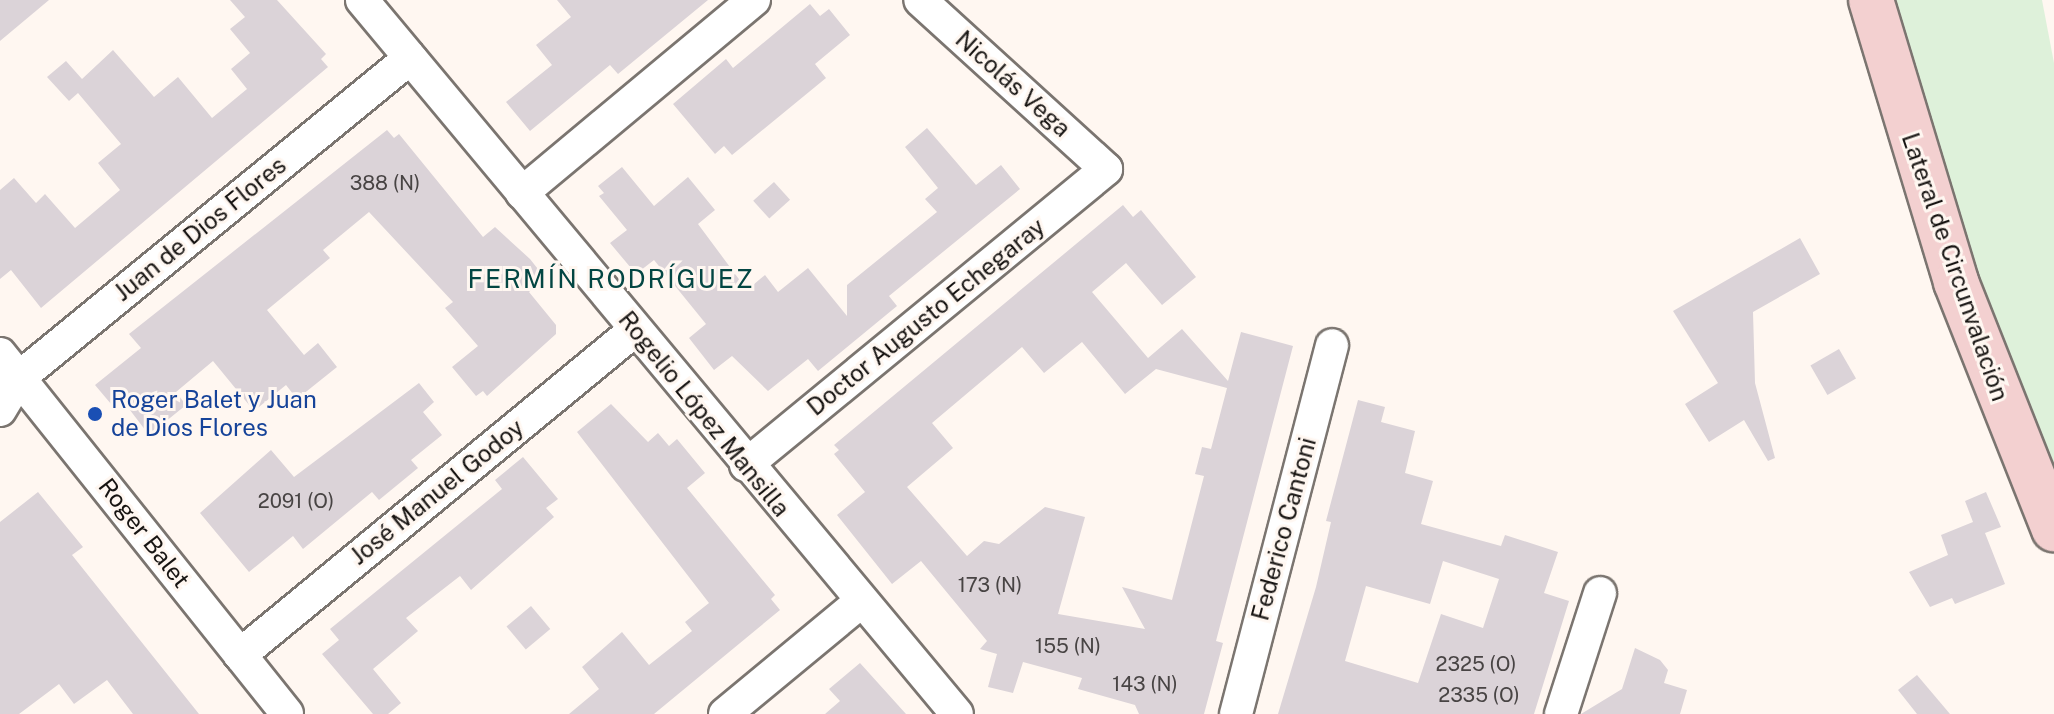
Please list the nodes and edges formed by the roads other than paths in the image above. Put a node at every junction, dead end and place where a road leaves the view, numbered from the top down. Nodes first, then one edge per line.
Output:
1 (362, 0) edge
2 (754, 0) edge
3 (920, 0) edge
4 (1871, 0) edge
5 (410, 58) junction
6 (1106, 169) joint
7 (522, 193) junction
8 (635, 330) junction
9 (1332, 345) dead end
10 (10, 365) edge
11 (0, 410) edge
12 (746, 465) junction
13 (2054, 529) edge
14 (1600, 593) dead end
15 (859, 603) junction
16 (240, 655) junction
17 (287, 714) edge
18 (725, 714) edge
19 (957, 714) edge
20 (1236, 714) edge
21 (1561, 714) edge

1 - 5 street, Rogelio López Mansilla
2 - 7 street
3 - 6 street, Nicolás Vega
4 - 13 street, Lateral de Circunvalación
5 - 7 street, Rogelio López Mansilla
5 - 10 street, Juan de Dios Flores
6 - 12 street, Doctor Augusto Echegaray
7 - 8 street, Rogelio López Mansilla
8 - 12 street, Rogelio López Mansilla
8 - 16 street, José Manuel Godoy
9 - 20 street, Federico Cantoni
10 - 11 street, Juan de Dios Flores
10 - 16 street, Roger Balet
12 - 15 street, Rogelio López Mansilla
14 - 21 street
15 - 18 street
15 - 19 street, Rogelio López Mansilla
16 - 17 street, Roger Balet

